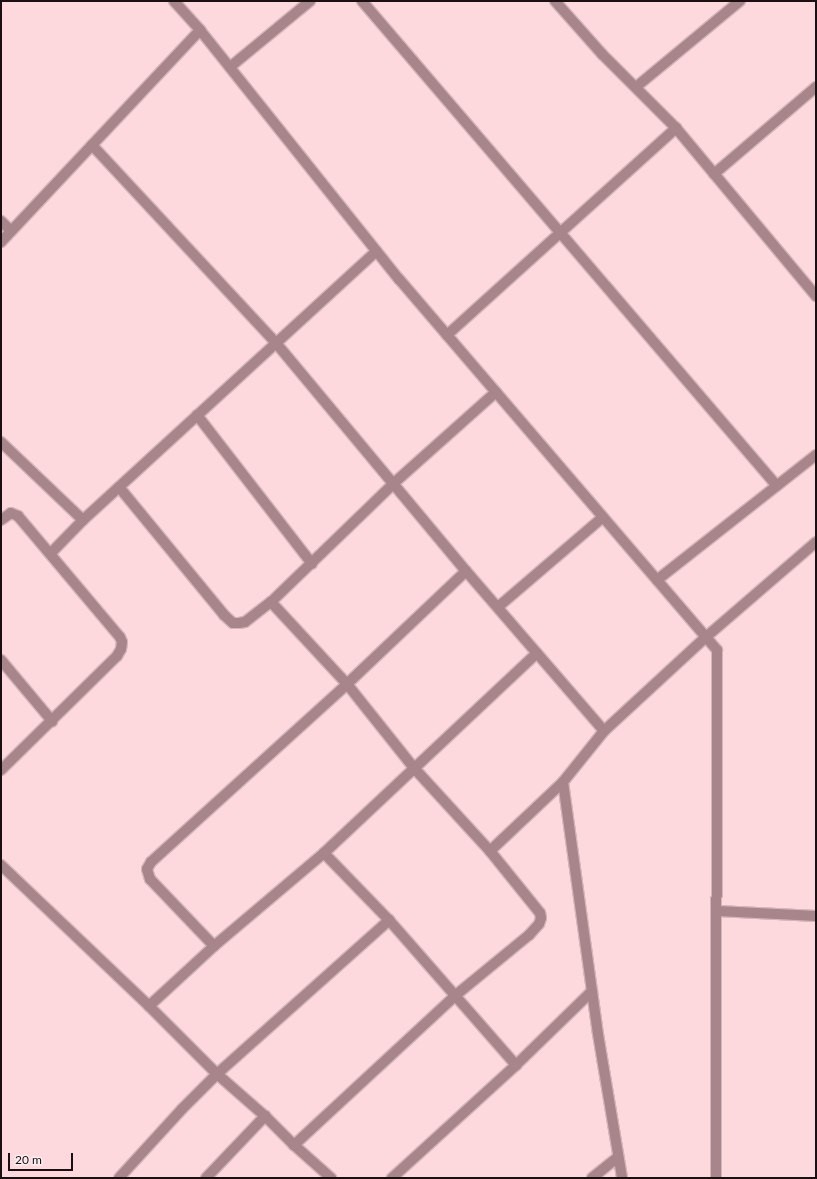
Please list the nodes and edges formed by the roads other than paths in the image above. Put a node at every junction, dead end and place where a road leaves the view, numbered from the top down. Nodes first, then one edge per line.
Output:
1 (174, 1) edge
2 (310, 1) edge
3 (362, 1) edge
4 (555, 1) edge
5 (740, 1) edge
6 (200, 30) junction
7 (230, 67) junction
8 (816, 87) edge
9 (636, 88) junction
10 (676, 128) junction
11 (92, 144) junction
12 (714, 174) junction
13 (1, 221) edge
14 (11, 231) junction
15 (561, 232) junction
16 (1, 242) edge
17 (377, 251) junction
18 (816, 296) edge
19 (447, 335) junction
20 (276, 343) junction
21 (496, 392) junction
22 (197, 415) junction
23 (1, 442) edge
24 (816, 455) edge
25 (393, 484) junction
26 (777, 486) junction
27 (119, 487) junction
28 (603, 517) junction
29 (1, 520) edge
30 (83, 520) junction
31 (816, 542) edge
32 (51, 554) junction
33 (312, 564) junction
34 (466, 571) junction
35 (657, 580) junction
36 (271, 602) junction
37 (498, 607) junction
38 (706, 637) junction
39 (537, 653) junction
40 (1, 660) edge
41 (347, 684) junction
42 (52, 721) junction
43 (604, 731) junction
44 (414, 768) junction
45 (1, 770) edge
46 (563, 782) junction
47 (490, 852) junction
48 (324, 853) junction
49 (1, 865) edge
50 (718, 911) junction
51 (816, 916) edge
52 (389, 920) junction
53 (214, 946) junction
54 (592, 991) junction
55 (456, 995) junction
56 (149, 1006) junction
57 (516, 1065) junction
58 (217, 1074) junction
59 (265, 1116) junction
60 (294, 1146) junction
61 (617, 1158) junction
62 (119, 1178) edge
63 (206, 1178) edge
64 (331, 1178) edge
65 (392, 1178) edge
66 (592, 1178) edge
67 (622, 1178) edge
68 (716, 1178) edge

1 - 6 street
2 - 7 street
3 - 15 street
4 - 9 street
5 - 9 street
6 - 7 street
6 - 11 street
7 - 17 street
8 - 12 street
9 - 10 street
10 - 12 street
10 - 15 street
11 - 14 street
11 - 20 street
12 - 18 street
13 - 14 street
14 - 16 street
15 - 19 street
15 - 26 street
17 - 19 street
17 - 20 street
19 - 21 street
20 - 22 street
20 - 25 street
21 - 25 street
21 - 28 street
22 - 27 street
22 - 33 street
23 - 30 street
24 - 26 street
25 - 33 street
25 - 34 street
26 - 35 street
27 - 30 street
27 - 36 street
28 - 35 street
28 - 37 street
29 - 32 street
30 - 32 street
31 - 38 street
32 - 42 street
33 - 36 street
34 - 37 street
34 - 41 street
35 - 38 street
36 - 41 street
37 - 39 street
38 - 43 street
38 - 50 street
39 - 43 street
39 - 44 street
40 - 42 street
41 - 44 street
41 - 53 street
42 - 45 street
43 - 46 street
44 - 47 street
44 - 48 street
46 - 47 street
46 - 54 street
47 - 55 street
48 - 52 street
48 - 53 street
49 - 56 street
50 - 51 street
50 - 68 street
52 - 55 street
52 - 58 street
53 - 56 street
54 - 57 street
54 - 61 street
55 - 57 street
55 - 60 street
56 - 58 street
57 - 65 street
58 - 59 street
58 - 62 street
59 - 60 street
59 - 63 street
60 - 64 street
61 - 66 street
61 - 67 street

